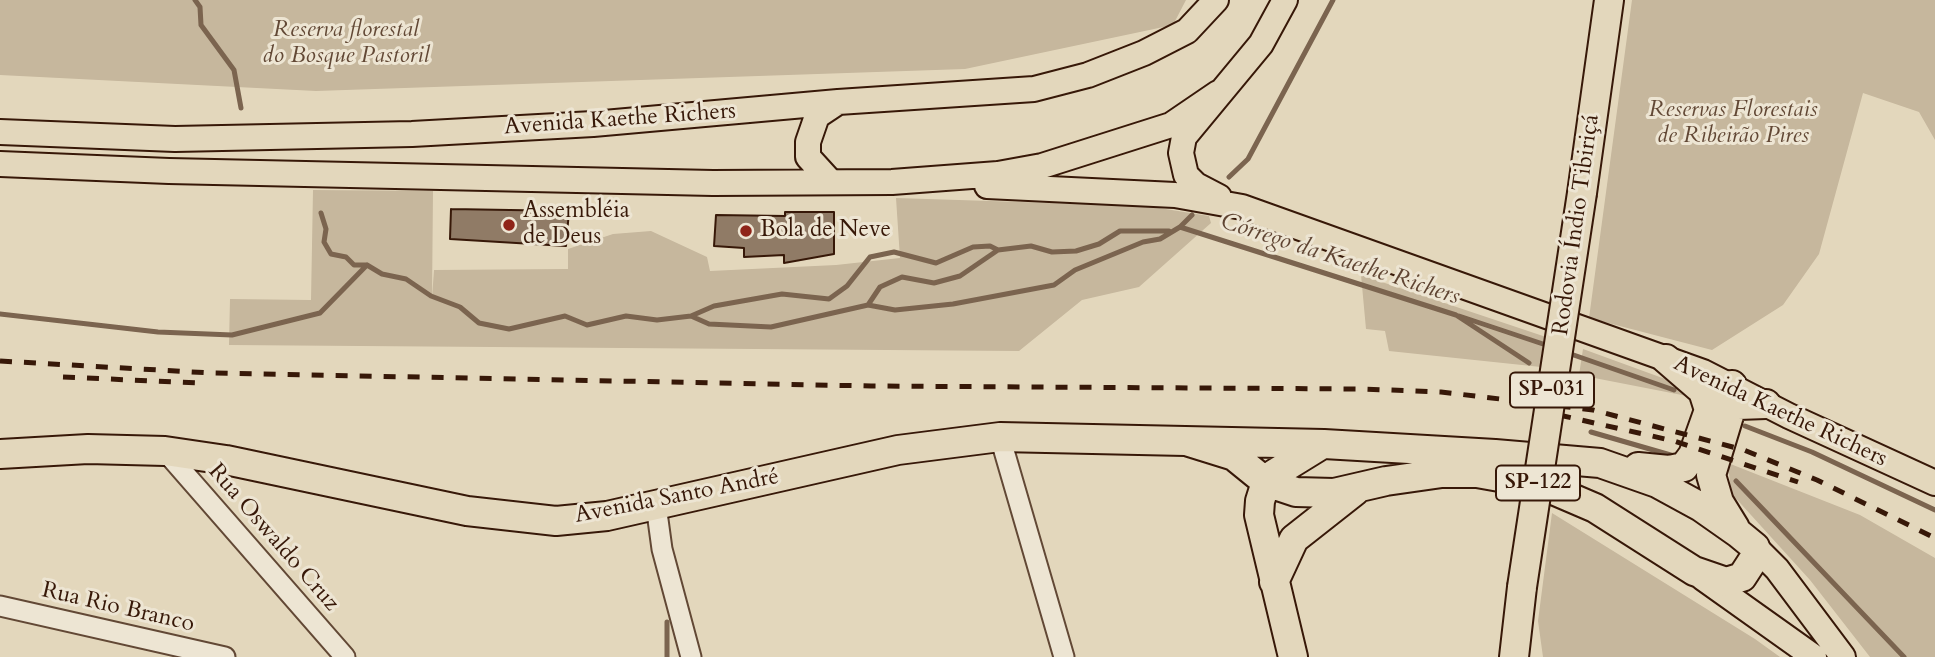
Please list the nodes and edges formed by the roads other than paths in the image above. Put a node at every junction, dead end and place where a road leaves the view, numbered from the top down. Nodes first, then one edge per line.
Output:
1 (1216, 0) edge
2 (1285, 0) edge
3 (1609, 0) edge
4 (1218, 93) junction
5 (838, 102) junction
6 (0, 132) edge
7 (0, 164) edge
8 (829, 180) junction
9 (892, 182) junction
10 (1242, 207) junction
11 (1666, 359) joint
12 (1724, 401) junction
13 (1766, 404) joint
14 (1000, 436) junction
15 (1189, 442) junction
16 (1324, 444) junction
17 (165, 451) junction
18 (0, 454) edge
19 (1600, 463) junction
20 (1266, 482) junction
21 (1935, 483) edge
22 (1360, 488) junction
23 (1316, 494) junction
24 (656, 505) junction
25 (1746, 540) junction
26 (1694, 571) junction
27 (1274, 582) junction
28 (0, 606) edge
29 (220, 657) edge
30 (345, 657) edge
31 (691, 657) edge
32 (1064, 657) edge
33 (1293, 657) edge
34 (1514, 657) edge
35 (1814, 657) edge
36 (1843, 657) edge

1 - 5 main road, Avenida Kaethe Richers
2 - 4 main road
3 - 34 highway, Rodovia Índio Tibiriçá / SP-031, bridge
4 - 9 main road, Avenida Kaethe Richers
4 - 10 main road
5 - 6 main road, Avenida Kaethe Richers
5 - 8 main road
7 - 8 main road, Avenida Kaethe Richers
8 - 9 main road, Avenida Kaethe Richers
9 - 10 main road, Avenida Kaethe Richers
10 - 11 main road, Avenida Kaethe Richers
11 - 12 highway
12 - 13 highway
12 - 19 highway
12 - 25 highway
13 - 21 main road, Avenida Kaethe Richers
14 - 15 highway, Avenida Santo André
14 - 24 highway, Avenida Santo André
14 - 32 street
15 - 16 highway, Avenida Santo André
15 - 20 highway, Avenida Santo André
16 - 19 highway, SP-122
16 - 20 highway
16 - 23 highway
17 - 18 highway, Avenida Santo André
17 - 24 highway, Avenida Santo André
17 - 30 street, Rua Oswaldo Cruz
19 - 25 highway, SP-122
20 - 23 highway, SP-122
20 - 27 highway
22 - 23 highway, SP-122
22 - 26 highway, SP-122
22 - 27 highway
24 - 31 street
25 - 26 highway
25 - 36 main road, SP-122
26 - 35 main road, SP-122
27 - 33 highway
28 - 29 street, Rua Rio Branco

